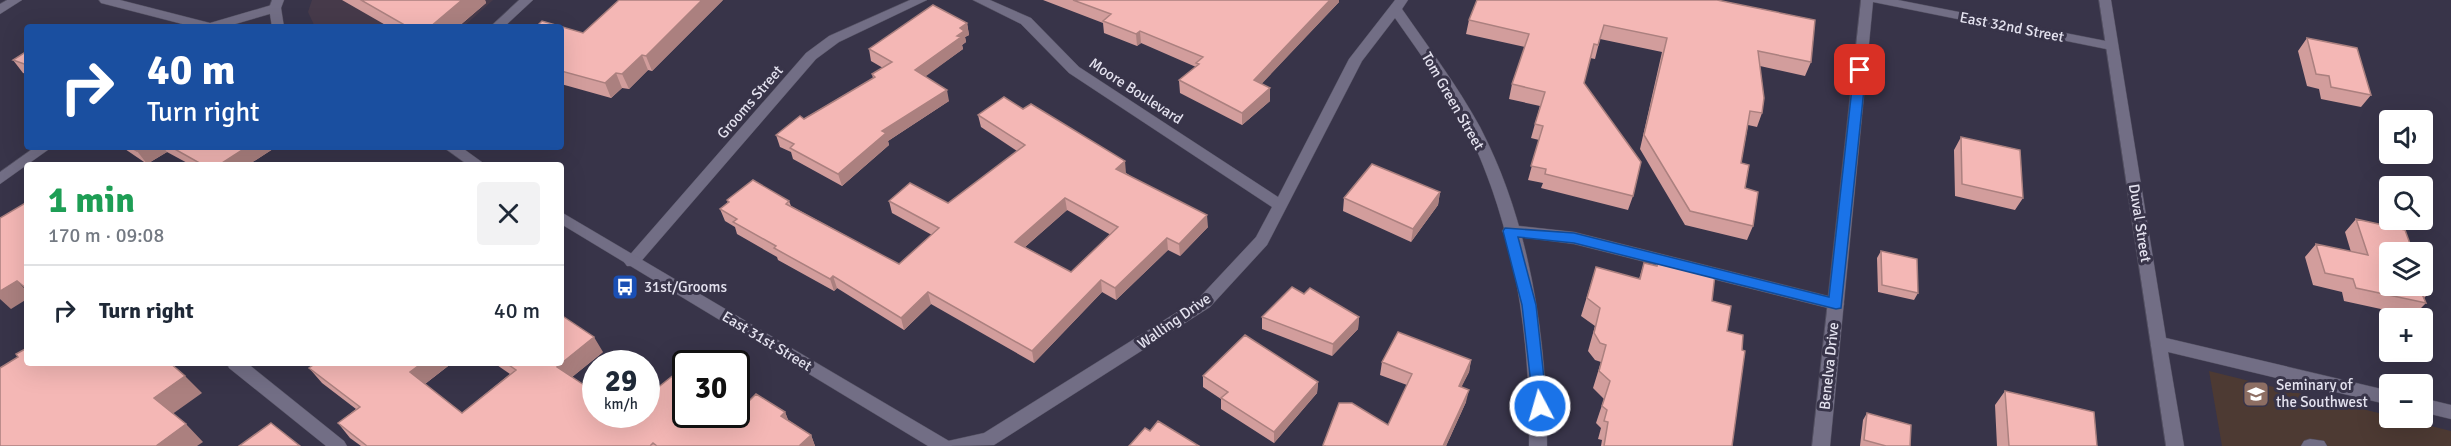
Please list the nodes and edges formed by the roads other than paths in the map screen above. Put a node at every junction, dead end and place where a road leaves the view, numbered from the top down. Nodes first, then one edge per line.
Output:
1 (16, 0) edge
2 (105, 0) edge
3 (527, 0) edge
4 (921, 0) edge
5 (979, 0) edge
6 (1867, 0) edge
7 (1878, 0) edge
8 (2105, 0) edge
9 (276, 4) edge
10 (1399, 4) edge
11 (0, 10) edge
12 (198, 24) edge
13 (219, 24) edge
14 (278, 24) edge
15 (499, 24) edge
16 (2111, 46) junction
17 (41, 150) edge
18 (455, 150) edge
19 (474, 162) edge
20 (0, 179) edge
21 (1281, 206) junction
22 (564, 219) edge
23 (1510, 231) junction
24 (632, 262) junction
25 (1836, 304) junction
26 (2159, 343) junction
27 (239, 366) edge
28 (2379, 395) edge
29 (2433, 408) edge
30 (2451, 412) edge
31 (338, 446) edge
32 (943, 446) edge
33 (954, 446) edge
34 (1538, 446) edge
35 (1821, 446) edge
36 (2175, 446) edge
37 (2310, 446) edge
38 (2318, 446) edge

1 - 11 street
2 - 12 street
3 - 15 street
4 - 24 street, Grooms Street
5 - 21 street, Moore Boulevard
6 - 25 street, Benelva Drive
7 - 16 street, East 32nd Street
8 - 16 street, Duval Street
9 - 13 street
9 - 14 street
10 - 21 street, Walling Drive
10 - 23 street, Tom Green Street
16 - 26 street, Duval Street
17 - 20 street
18 - 19 street
21 - 33 street, Walling Drive
22 - 24 street, East 31st Street
23 - 25 street
23 - 34 street, Tom Green Street
24 - 32 street, East 31st Street
25 - 35 street, Benelva Drive
26 - 28 street
26 - 36 street, Duval Street
27 - 31 street
29 - 30 street
37 - 38 street

